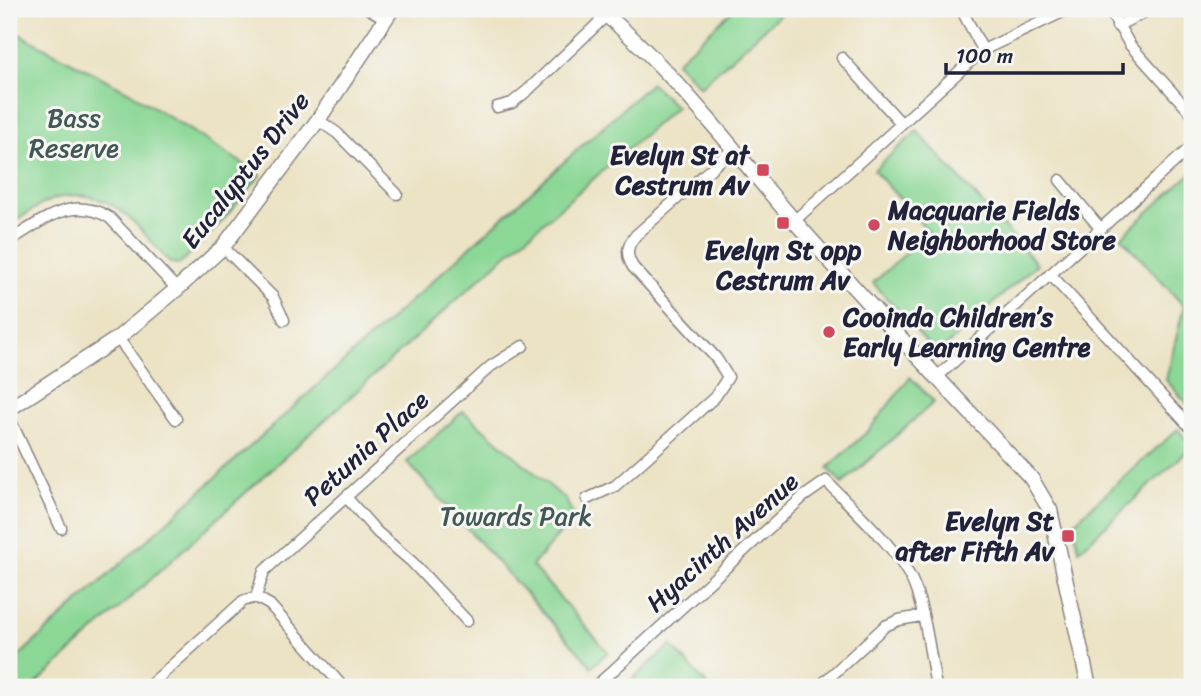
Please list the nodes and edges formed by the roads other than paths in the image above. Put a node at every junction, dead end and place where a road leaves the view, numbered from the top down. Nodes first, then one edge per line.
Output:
1 (369, 9) edge
2 (585, 9) edge
3 (961, 9) edge
4 (1069, 9) edge
5 (1110, 9) edge
6 (1152, 9) edge
7 (388, 13) edge
8 (602, 15) edge
9 (1117, 26) junction
10 (983, 50) junction
11 (842, 58) dead end
12 (497, 107) dead end
13 (1192, 114) edge
14 (318, 120) junction
15 (901, 124) junction
16 (1192, 146) edge
17 (732, 150) junction
18 (1060, 180) dead end
19 (397, 194) dead end
20 (794, 222) junction
21 (1100, 228) junction
22 (9, 241) edge
23 (223, 247) junction
24 (1050, 274) junction
25 (177, 289) junction
26 (284, 320) dead end
27 (118, 338) junction
28 (523, 346) dead end
29 (937, 377) junction
30 (9, 409) edge
31 (9, 417) edge
32 (176, 419) dead end
33 (1192, 429) edge
34 (346, 497) junction
35 (587, 499) dead end
36 (61, 528) dead end
37 (256, 597) junction
38 (921, 616) junction
39 (467, 621) dead end
40 (148, 687) edge
41 (343, 687) edge
42 (595, 687) edge
43 (819, 687) edge
44 (936, 687) edge
45 (1089, 687) edge

1 - 7 street
2 - 8 street
3 - 10 street
4 - 10 street
5 - 9 street
6 - 9 street
7 - 14 street, Eucalyptus Drive
8 - 12 street
8 - 17 street
9 - 13 street
10 - 15 street
11 - 15 street
14 - 19 street
14 - 23 street, Eucalyptus Drive
15 - 20 street
16 - 21 street
17 - 20 street
17 - 35 street
18 - 21 street
20 - 29 street
21 - 24 street
22 - 25 street
23 - 25 street, Eucalyptus Drive
23 - 26 street
24 - 29 street
24 - 33 street
25 - 27 street, Eucalyptus Drive
27 - 30 street, Eucalyptus Drive
27 - 32 street
28 - 34 street, Petunia Place
29 - 45 street
31 - 36 street
34 - 37 street, Petunia Place
34 - 39 street
37 - 40 street
37 - 41 street
38 - 42 street, Hyacinth Avenue
38 - 43 street
38 - 44 street, Hyacinth Avenue

